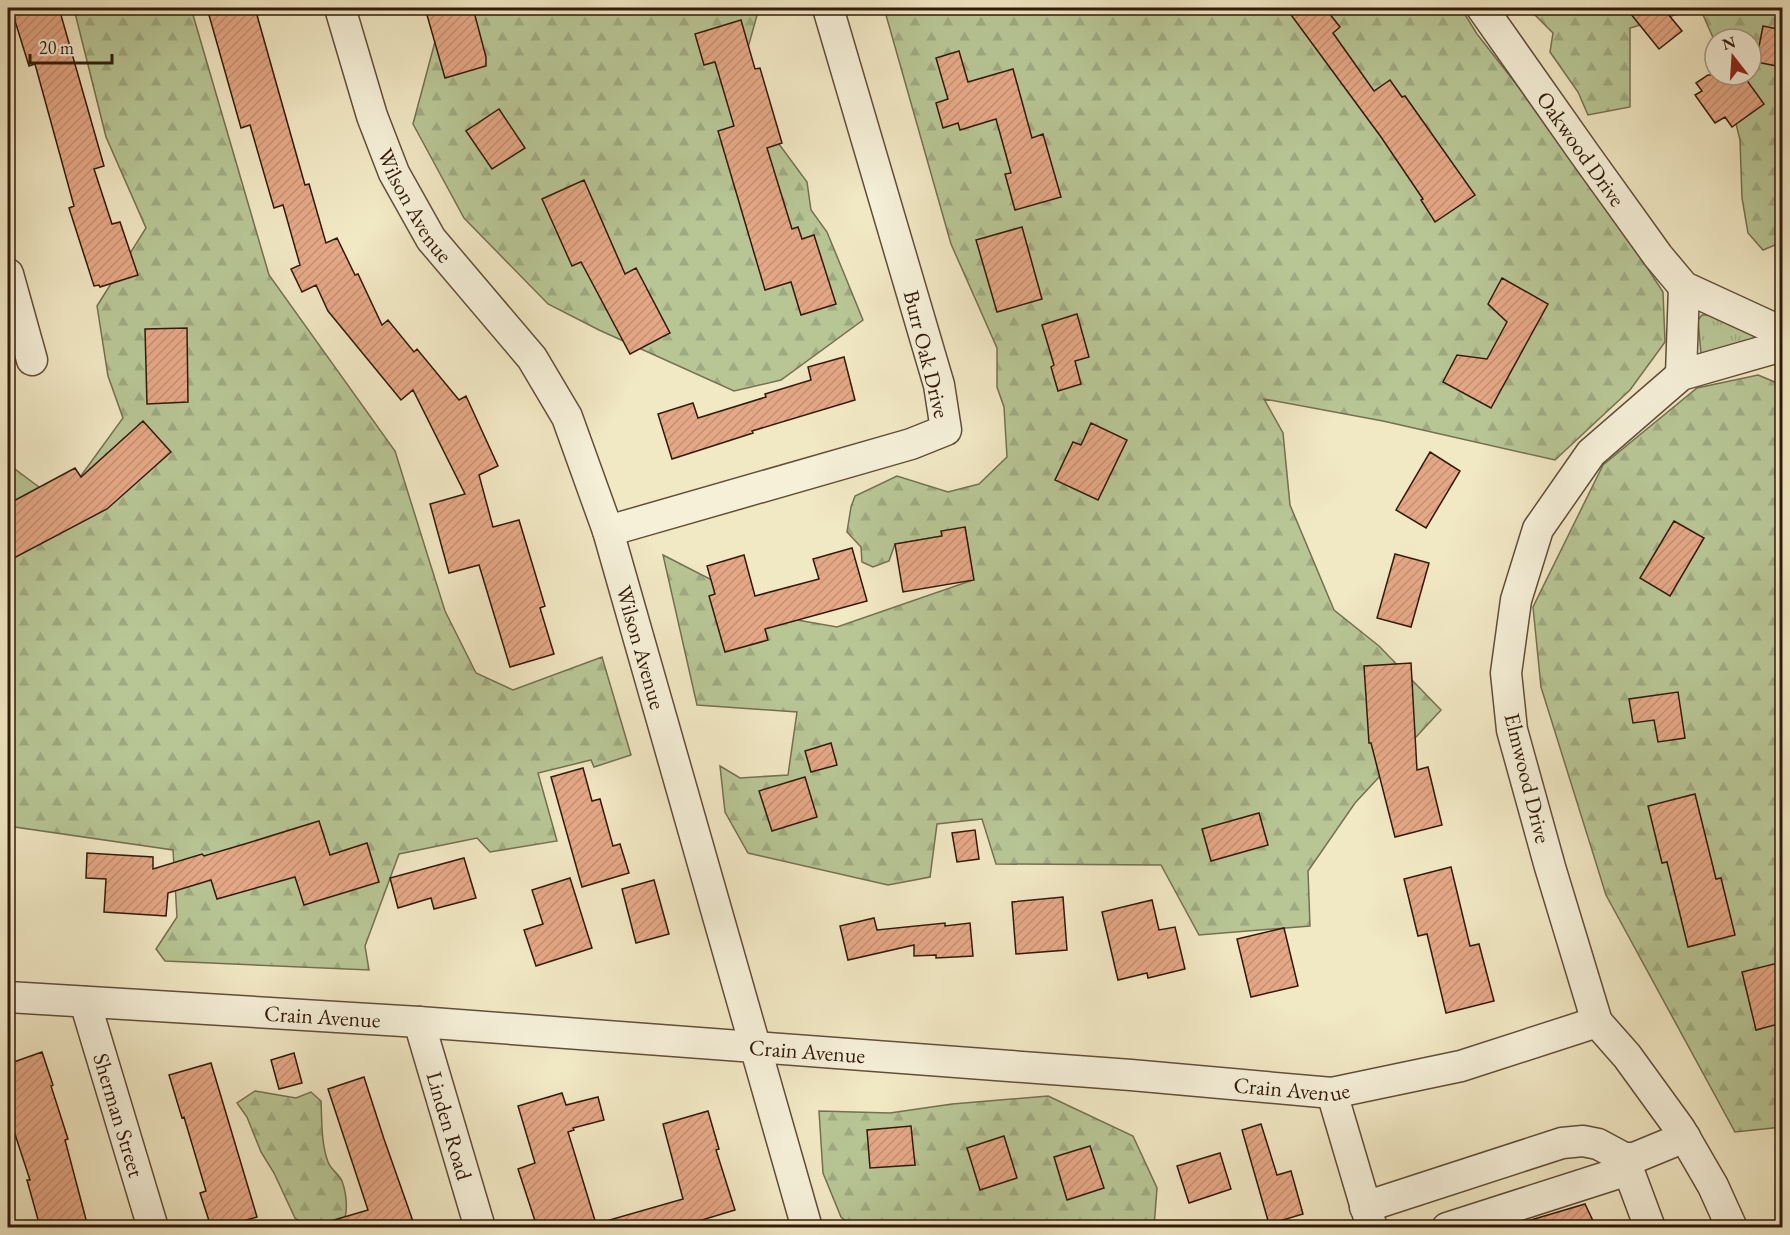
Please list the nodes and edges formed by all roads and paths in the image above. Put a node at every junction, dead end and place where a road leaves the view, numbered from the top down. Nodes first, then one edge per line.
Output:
1 (339, 8) edge
2 (828, 8) edge
3 (1482, 8) edge
4 (8, 274) edge
5 (1684, 286) junction
6 (1782, 332) edge
7 (1782, 346) edge
8 (32, 360) dead end
9 (1681, 375) junction
10 (608, 531) junction
11 (8, 997) edge
12 (85, 1002) junction
13 (419, 1022) junction
14 (1597, 1022) junction
15 (755, 1048) junction
16 (1332, 1094) junction
17 (1685, 1137) junction
18 (1626, 1164) junction
19 (1369, 1217) edge
20 (153, 1227) edge
21 (480, 1227) edge
22 (807, 1227) edge
23 (1446, 1227) edge
24 (1650, 1227) edge
25 (1732, 1227) edge

1 - 10 street, Wilson Avenue
2 - 10 street, Burr Oak Drive
3 - 5 street, Oakwood Drive
4 - 8 street
5 - 6 street, Oakwood Drive
5 - 9 street
7 - 9 street, Elmwood Drive
9 - 14 street, Elmwood Drive
10 - 15 street, Wilson Avenue
11 - 12 street, Crain Avenue
12 - 13 street, Crain Avenue
12 - 20 street, Sherman Street
13 - 15 street, Crain Avenue
13 - 21 street, Linden Road
14 - 16 street, Crain Avenue
14 - 17 street, Elmwood Drive
15 - 16 street, Crain Avenue
15 - 22 street, Wilson Avenue
16 - 19 street
17 - 18 street
17 - 25 street, Elmwood Drive
18 - 19 street
18 - 23 street
18 - 24 street

